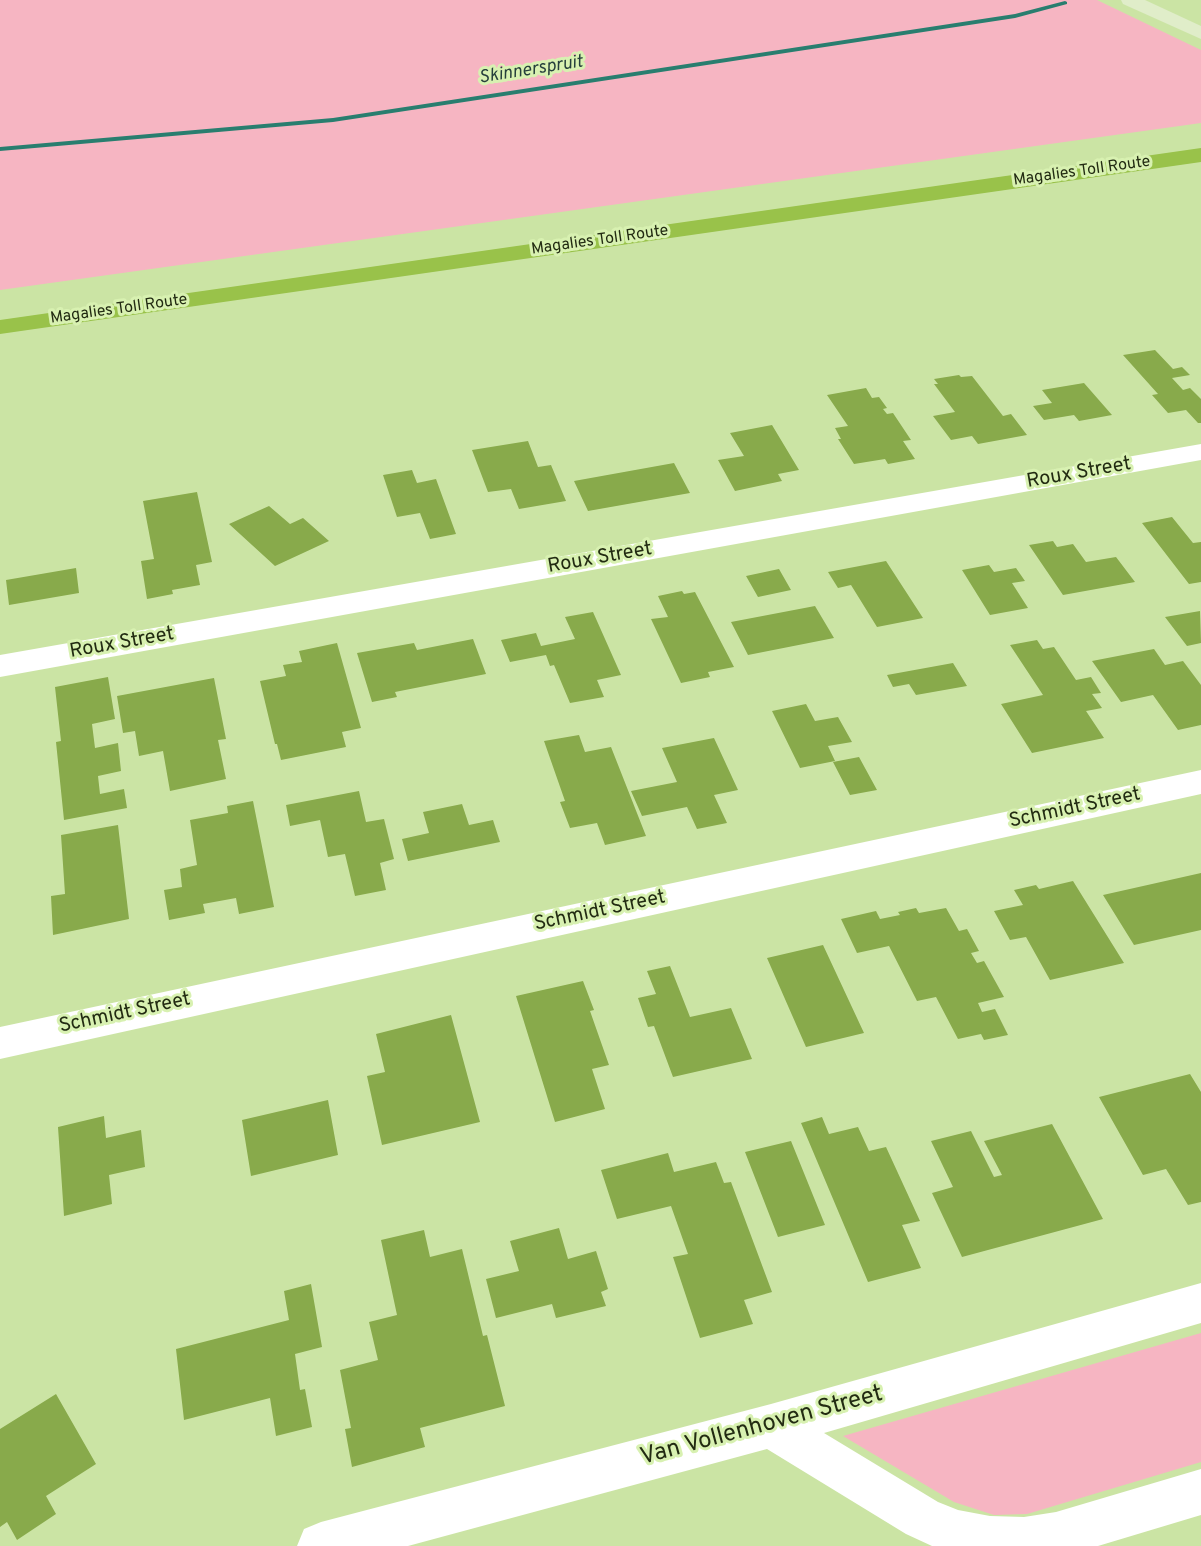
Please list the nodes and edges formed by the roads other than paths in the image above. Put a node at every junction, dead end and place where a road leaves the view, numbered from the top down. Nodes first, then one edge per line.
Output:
1 (1130, 0) edge
2 (1201, 33) edge
3 (1201, 139) edge
4 (1201, 155) edge
5 (0, 308) edge
6 (0, 327) edge
7 (1201, 452) edge
8 (0, 666) edge
9 (1201, 782) edge
10 (0, 1043) edge
11 (1201, 1303) edge
12 (771, 1426) junction
13 (1201, 1492) edge
14 (321, 1546) edge

1 - 2 street
3 - 5 highway, Magalies Toll Route
4 - 6 highway, Magalies Toll Route
7 - 8 street, Roux Street
9 - 10 street, Schmidt Street
11 - 12 street, Van Vollenhoven Street
12 - 13 street
12 - 14 street, Van Vollenhoven Street

